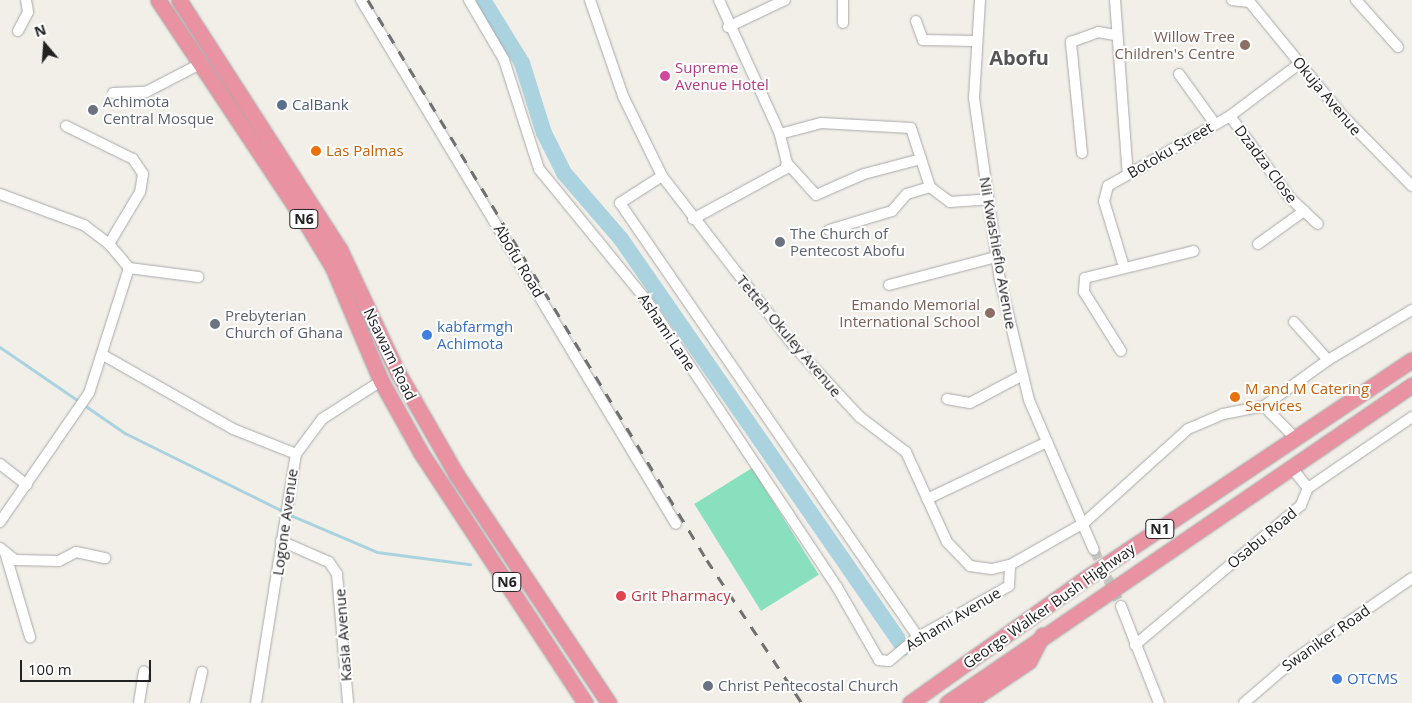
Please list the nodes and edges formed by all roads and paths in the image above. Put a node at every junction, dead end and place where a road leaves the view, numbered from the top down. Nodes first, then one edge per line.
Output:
1 (26, 0) edge
2 (158, 0) edge
3 (179, 0) edge
4 (360, 0) edge
5 (469, 0) edge
6 (590, 0) edge
7 (719, 0) edge
8 (785, 0) edge
9 (843, 0) edge
10 (980, 0) edge
11 (1115, 0) edge
12 (1232, 0) edge
13 (1356, 0) edge
14 (1249, 1) edge
15 (916, 21) dead end
16 (843, 23) dead end
17 (728, 27) junction
18 (18, 31) dead end
19 (1115, 35) junction
20 (975, 41) junction
21 (1398, 47) dead end
22 (202, 63) junction
23 (1299, 64) junction
24 (1179, 74) dead end
25 (113, 93) dead end
26 (1230, 116) junction
27 (1215, 124) junction
28 (66, 126) dead end
29 (780, 134) junction
30 (1082, 153) dead end
31 (921, 159) junction
32 (788, 163) junction
33 (1128, 175) junction
34 (662, 176) junction
35 (1410, 179) edge
36 (930, 187) junction
37 (0, 194) edge
38 (990, 199) junction
39 (1304, 211) junction
40 (694, 219) junction
41 (1318, 224) dead end
42 (829, 230) dead end
43 (109, 244) junction
44 (1258, 244) dead end
45 (1194, 251) dead end
46 (996, 257) junction
47 (1124, 267) junction
48 (129, 268) junction
49 (198, 277) dead end
50 (889, 285) dead end
51 (1412, 310) edge
52 (1294, 322) dead end
53 (1122, 351) dead end
54 (103, 355) junction
55 (1328, 360) junction
56 (1412, 360) edge
57 (398, 373) junction
58 (1022, 376) junction
59 (381, 381) junction
60 (1412, 385) edge
61 (947, 399) dead end
62 (1264, 406) junction
63 (1412, 417) edge
64 (1295, 438) junction
65 (1047, 442) junction
66 (296, 454) junction
67 (0, 464) edge
68 (1291, 467) junction
69 (27, 485) junction
70 (1308, 488) junction
71 (928, 499) junction
72 (0, 522) edge
73 (1084, 523) junction
74 (676, 524) dead end
75 (282, 542) junction
76 (2, 550) edge
77 (1094, 550) tunnel mouth
78 (105, 558) dead end
79 (1010, 565) junction
80 (1412, 578) edge
81 (1121, 606) tunnel mouth
82 (1042, 635) junction
83 (30, 637) dead end
84 (918, 637) junction
85 (1135, 645) junction
86 (880, 660) joint
87 (144, 671) dead end
88 (202, 672) dead end
89 (568, 679) junction
90 (139, 703) edge
91 (195, 703) edge
92 (256, 703) edge
93 (348, 703) edge
94 (572, 703) edge
95 (585, 703) edge
96 (609, 703) edge
97 (910, 703) edge
98 (947, 703) edge
99 (967, 703) edge
100 (1159, 703) edge
101 (1244, 703) edge

1 - 18 street
2 - 22 highway, Nsawam Road / N6
3 - 57 highway, Nsawam Road / N6
4 - 74 street, Abofu Road
5 - 86 street, Ashami Lane
6 - 34 street, Tetteh Okuley Avenue
7 - 17 street
8 - 17 street
9 - 16 street
10 - 20 street, Nii Kwashiefio Avenue
11 - 19 street
12 - 14 street
13 - 21 street
14 - 23 street, Okuja Avenue
15 - 20 street
17 - 29 street
19 - 30 street
19 - 33 street
20 - 38 street, Nii Kwashiefio Avenue
22 - 25 street
22 - 59 highway, Nsawam Road / N6
23 - 26 street, Botoku Street
23 - 35 street, Okuja Avenue
24 - 27 street
26 - 27 street, Botoku Street
26 - 39 street, Dzadza Close
27 - 33 street, Botoku Street
28 - 43 street
29 - 31 street
29 - 32 street
31 - 32 street
31 - 36 street
32 - 40 street
33 - 47 street, Botoku Street
34 - 40 street, Tetteh Okuley Avenue
34 - 84 street
36 - 38 street
36 - 42 street
37 - 43 street
38 - 46 street, Nii Kwashiefio Avenue
39 - 41 street, Dzadza Close
39 - 44 street, Dzadza Close
40 - 71 street, Tetteh Okuley Avenue
43 - 48 street
45 - 47 street
46 - 50 street
46 - 58 street, Nii Kwashiefio Avenue
47 - 53 street
48 - 49 street
48 - 54 street
51 - 55 street
52 - 55 street
54 - 66 street
54 - 69 street
55 - 62 street
56 - 64 highway, George Walker Bush Highway / N1
57 - 59 highway
57 - 96 highway, Nsawam Road / N6
58 - 61 street
58 - 65 street, Nii Kwashiefio Avenue
59 - 66 street, Logone Avenue
59 - 89 highway, Nsawam Road / N6
60 - 68 highway, George Walker Bush Highway / N1
62 - 64 street
62 - 73 street, Tetteh Okuley Avenue
63 - 70 street, Osabu Road
64 - 97 highway, George Walker Bush Highway / N1
65 - 71 street
65 - 73 street, Nii Kwashiefio Avenue
66 - 75 street, Logone Avenue
67 - 69 street
68 - 70 street
68 - 82 highway, George Walker Bush Highway / N1
69 - 72 street
70 - 85 street, Osabu Road
71 - 79 street, Tetteh Okuley Avenue
73 - 77 street, Nii Kwashiefio Avenue
73 - 79 street, Tetteh Okuley Avenue
75 - 92 street, Logone Avenue
75 - 93 street, Kasia Avenue
76 - 78 street
76 - 83 street
79 - 84 street, Ashami Avenue
80 - 101 street, Swaniker Road
81 - 85 street
82 - 98 highway, George Walker Bush Highway / N1
82 - 99 highway
84 - 86 street, Ashami Avenue
85 - 100 street
87 - 90 street
88 - 91 street
89 - 94 highway
89 - 95 highway, Nsawam Road / N6

